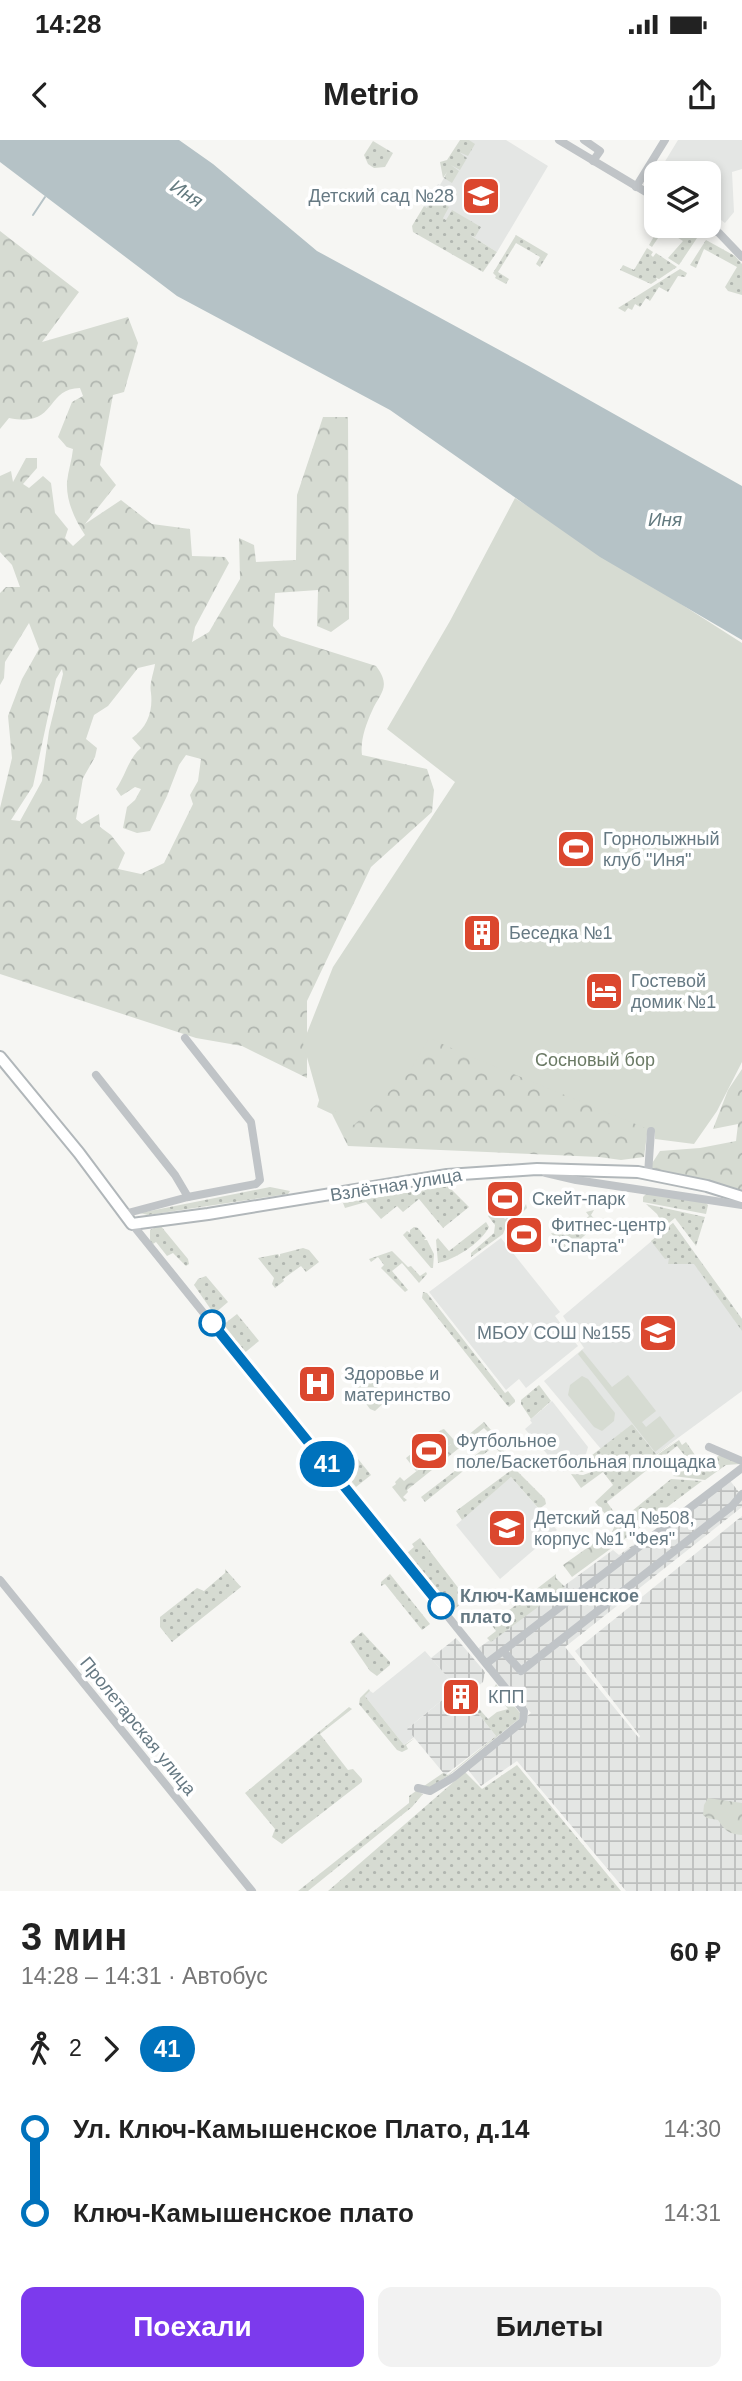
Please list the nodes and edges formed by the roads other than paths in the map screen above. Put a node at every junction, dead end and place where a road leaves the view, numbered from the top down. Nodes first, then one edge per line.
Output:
1 (559, 140) edge
2 (584, 140) edge
3 (665, 140) edge
4 (593, 161) junction
5 (636, 187) junction
6 (644, 191) edge
7 (721, 235) edge
8 (742, 257) edge
9 (184, 1038) dead end
10 (0, 1057) edge
11 (96, 1075) dead end
12 (651, 1131) dead end
13 (537, 1169) junction
14 (648, 1174) junction
15 (188, 1197) junction
16 (742, 1197) edge
17 (742, 1205) edge
18 (124, 1214) junction
19 (157, 1222) junction
20 (132, 1224) junction
21 (146, 1242) junction
22 (709, 1447) dead end
23 (742, 1461) edge
24 (742, 1468) edge
25 (742, 1494) edge
26 (0, 1580) edge
27 (503, 1651) junction
28 (487, 1663) junction
29 (418, 1788) dead end
30 (252, 1891) edge

1 - 4 street
2 - 4 street
3 - 5 street
4 - 5 street
5 - 6 street
7 - 8 street
9 - 15 street
10 - 18 main road
11 - 15 street
12 - 14 street
13 - 14 main road, Взлётная улица
13 - 17 street
13 - 19 main road, Взлётная улица
14 - 16 main road, Взлётная улица
15 - 18 street
18 - 20 main road
19 - 20 main road, Взлётная улица
19 - 21 street
20 - 21 street
21 - 28 street
22 - 23 street
24 - 27 street
25 - 27 street
26 - 30 street, Пролетарская улица
27 - 28 street
28 - 29 street

